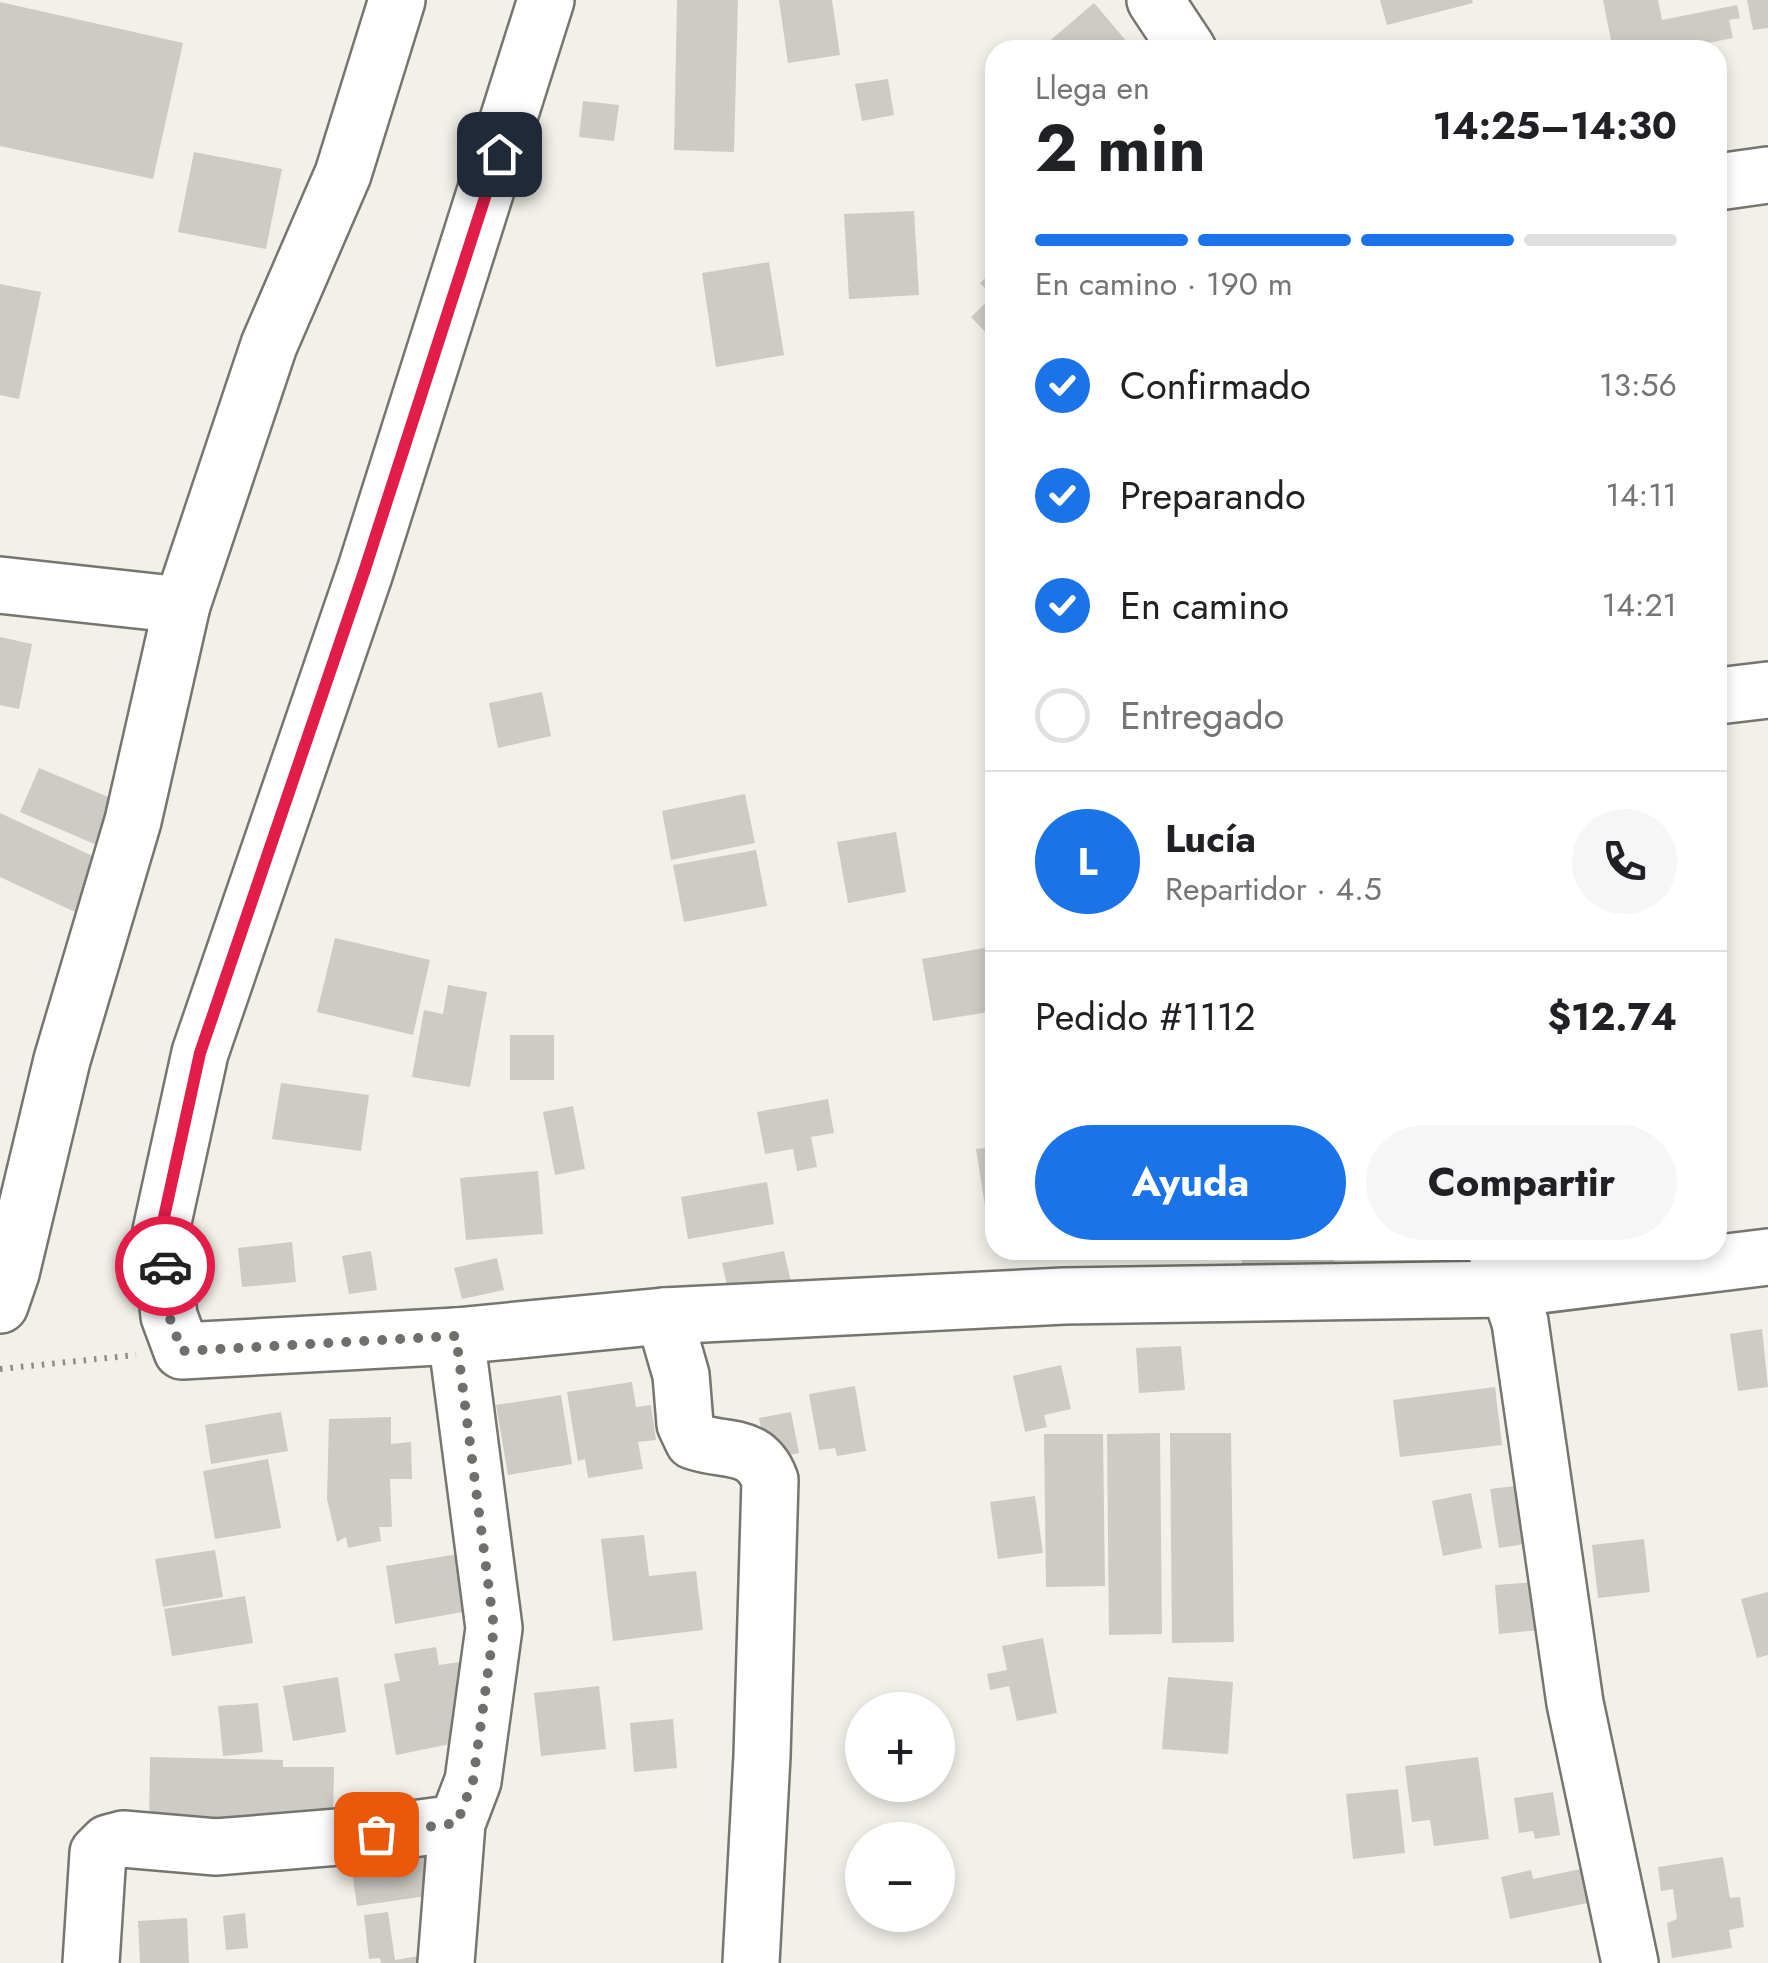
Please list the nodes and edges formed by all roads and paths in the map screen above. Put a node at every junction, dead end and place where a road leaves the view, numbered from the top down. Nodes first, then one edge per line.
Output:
1 (397, 0) edge
2 (546, 0) edge
3 (1155, 0) edge
4 (1181, 40) edge
5 (1768, 176) edge
6 (1727, 181) edge
7 (0, 585) edge
8 (182, 605) junction
9 (1768, 690) edge
10 (1727, 695) edge
11 (1768, 1257) edge
12 (1727, 1259) edge
13 (1707, 1260) edge
14 (1502, 1270) edge
15 (0, 1305) edge
16 (664, 1316) junction
17 (456, 1336) junction
18 (182, 1351) junction
19 (0, 1368) edge
20 (457, 1823) junction
21 (91, 1963) edge
22 (446, 1963) edge
23 (751, 1963) edge
24 (1630, 1963) edge

1 - 8 street
2 - 18 street
3 - 4 street
5 - 6 street
7 - 8 street
8 - 15 street
9 - 10 street
11 - 12 street
13 - 14 street
14 - 16 street
14 - 24 street
16 - 17 street
16 - 23 street
17 - 18 street
17 - 20 street
18 - 19 path
20 - 21 street
20 - 22 street

